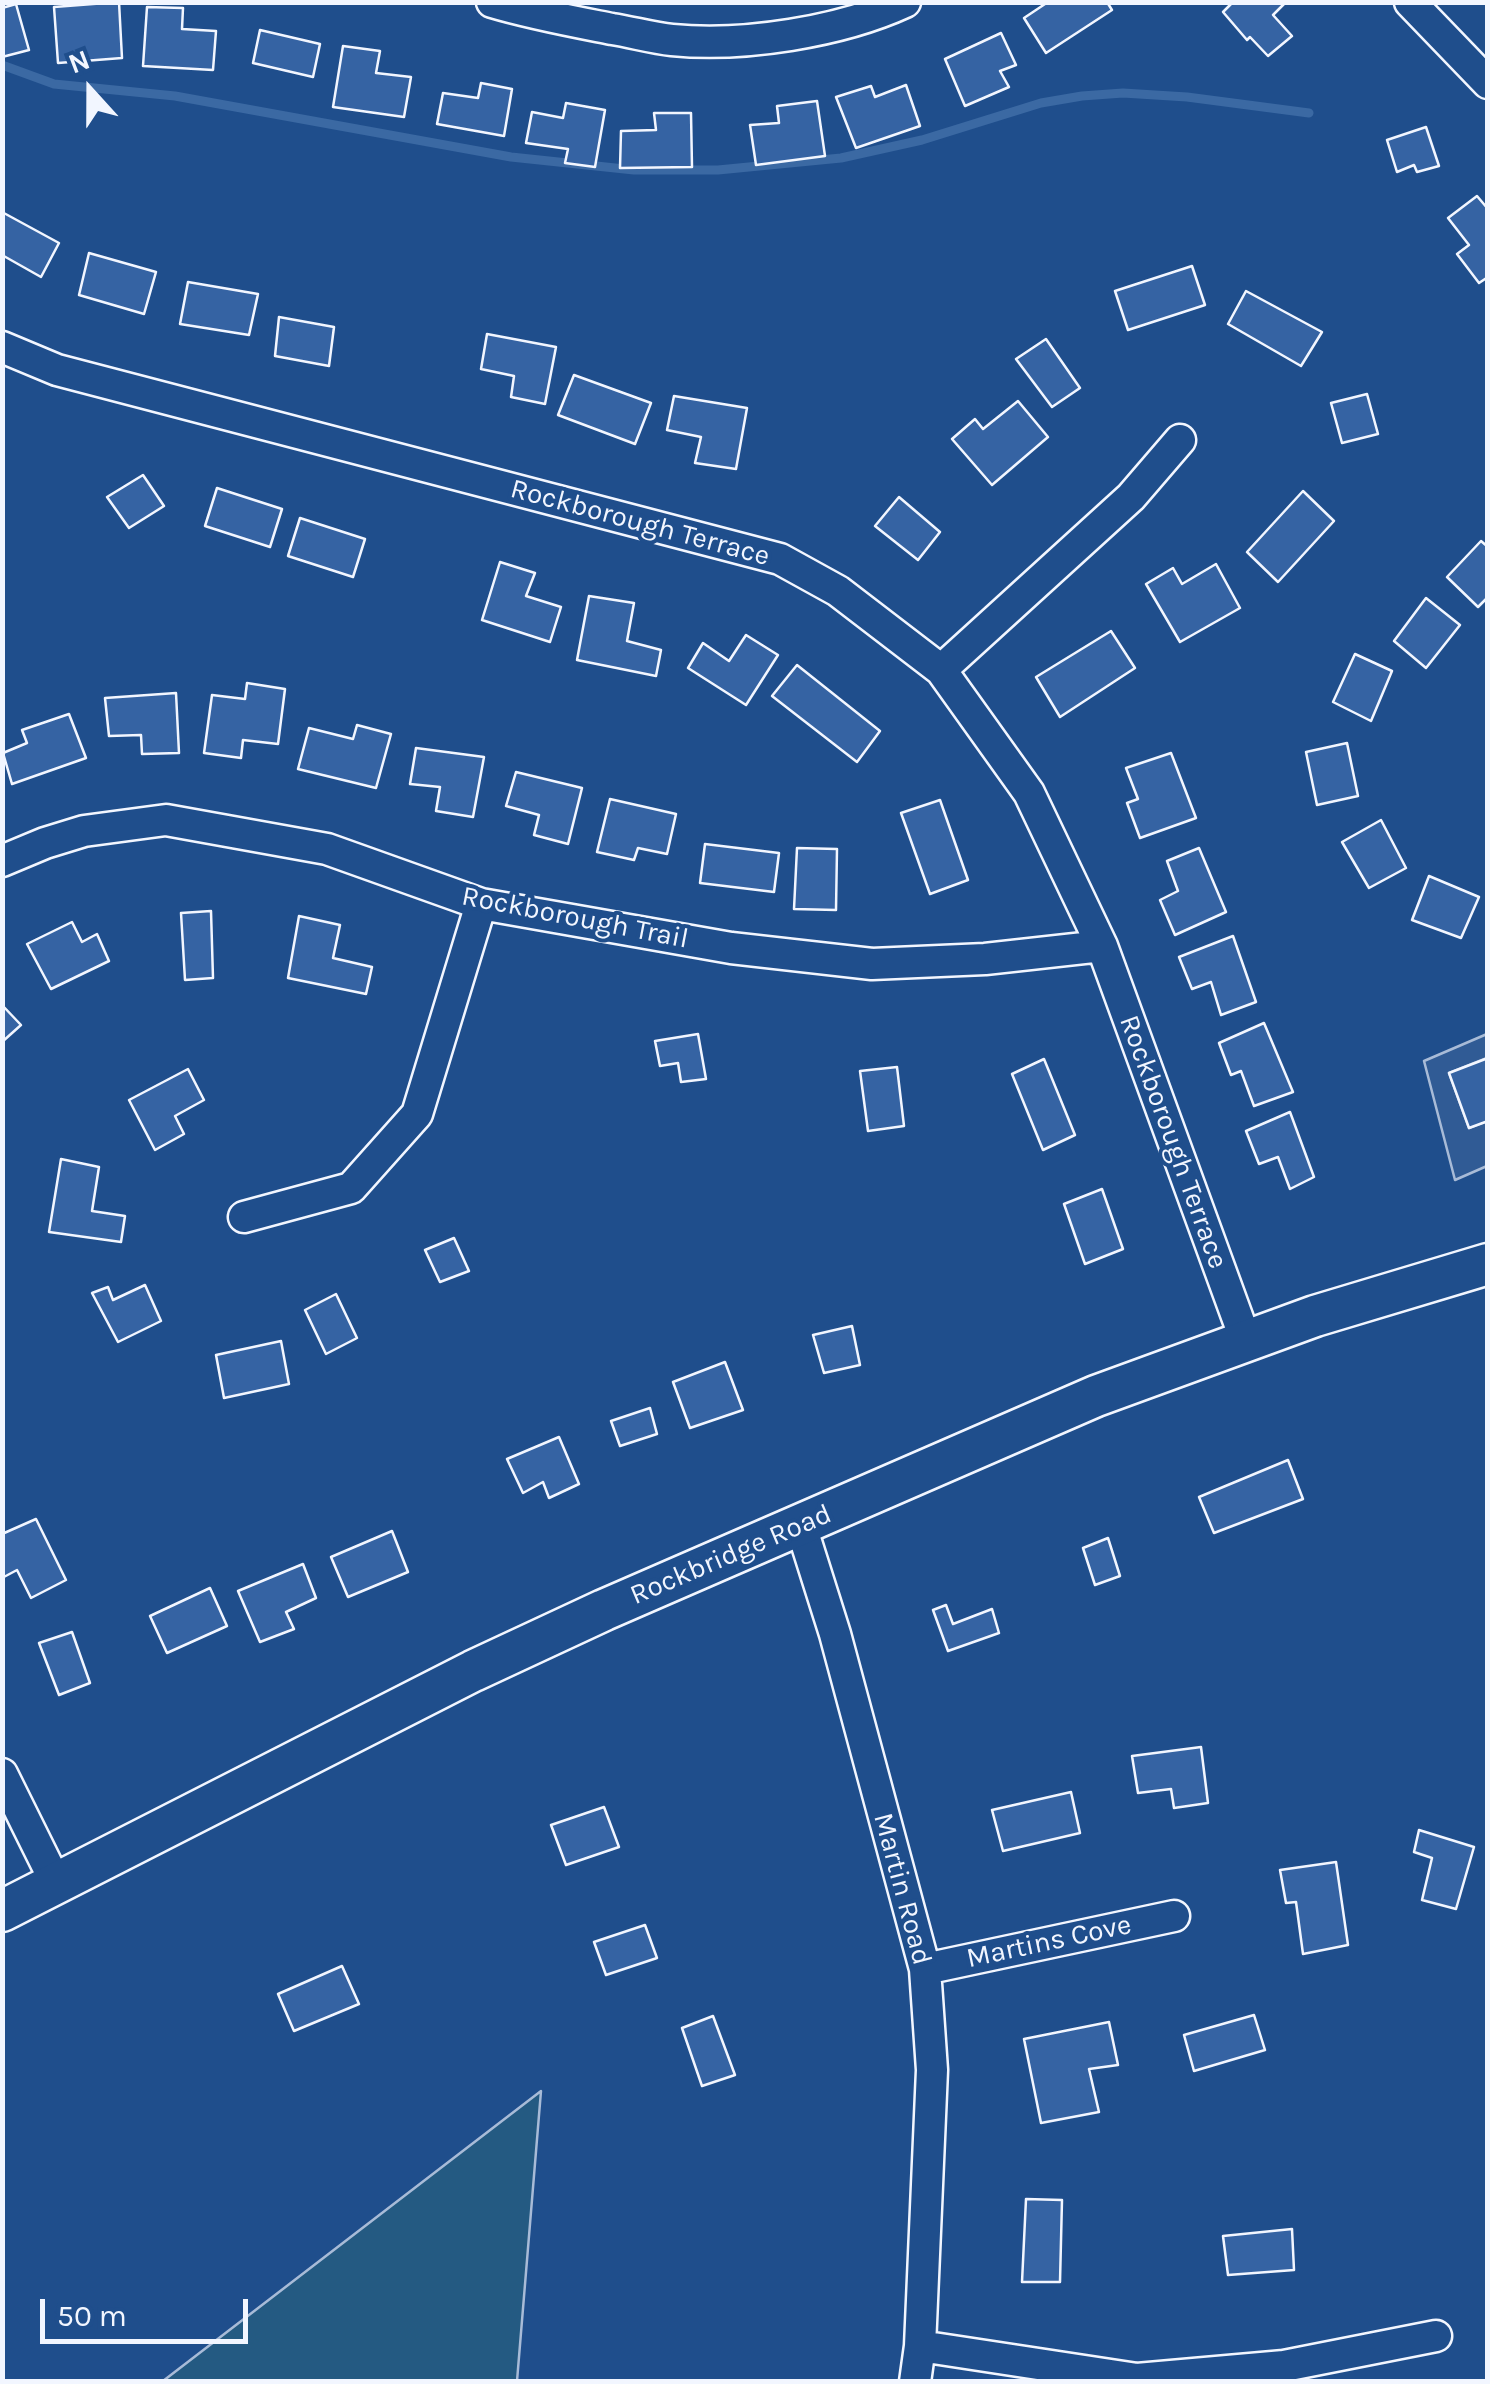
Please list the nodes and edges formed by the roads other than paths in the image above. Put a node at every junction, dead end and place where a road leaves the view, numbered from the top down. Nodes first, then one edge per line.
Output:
1 (492, 2) edge
2 (905, 2) edge
3 (1410, 2) edge
4 (531, 8) edge
5 (1488, 83) edge
6 (2, 347) edge
7 (1180, 440) dead end
8 (940, 670) junction
9 (2, 861) edge
10 (481, 904) junction
11 (1102, 946) junction
12 (244, 1217) dead end
13 (1488, 1264) edge
14 (1246, 1341) junction
15 (802, 1526) junction
16 (2, 1774) edge
17 (56, 1883) junction
18 (2, 1911) edge
19 (1174, 1916) dead end
20 (925, 1969) junction
21 (1436, 2336) dead end
22 (920, 2346) junction
23 (916, 2382) edge

1 - 4 street
2 - 4 street
3 - 5 street
6 - 8 street, Rockborough Terrace
7 - 8 street
8 - 11 street, Rockborough Terrace
9 - 10 street, Rockborough Trail
10 - 11 street, Rockborough Trail
10 - 12 street
11 - 14 street, Rockborough Terrace
13 - 14 main road, Rockbridge Road
14 - 15 main road, Rockbridge Road
15 - 17 main road, Rockbridge Road
15 - 20 street, Martin Road
16 - 17 street
17 - 18 main road, Rockbridge Road
19 - 20 street, Martins Cove
20 - 22 street, Martin Road
21 - 22 street
22 - 23 street, Martin Road

